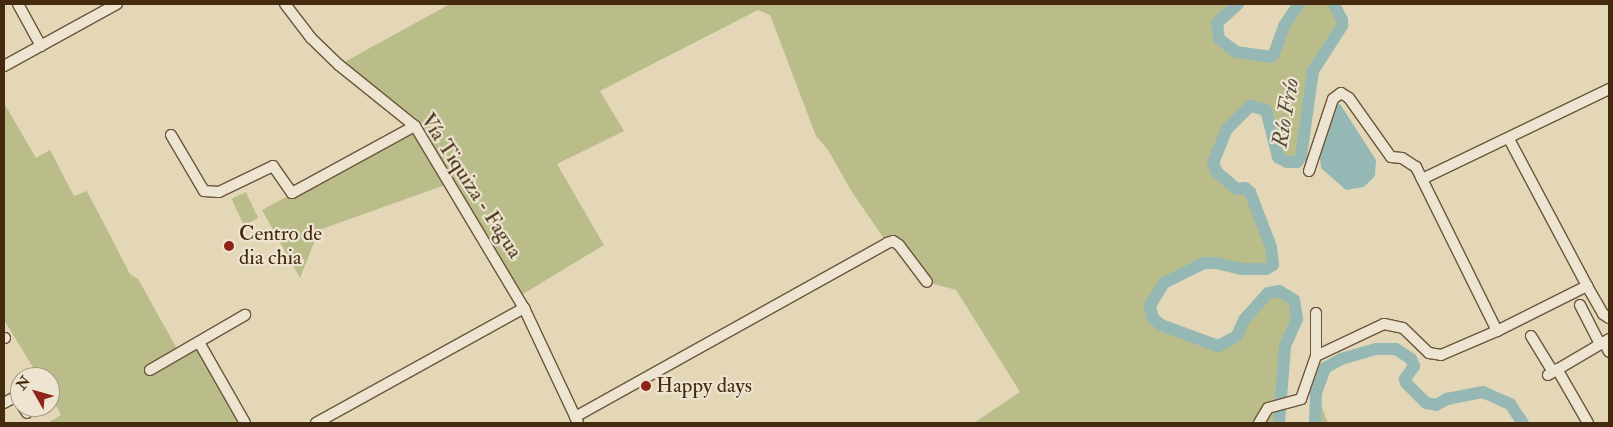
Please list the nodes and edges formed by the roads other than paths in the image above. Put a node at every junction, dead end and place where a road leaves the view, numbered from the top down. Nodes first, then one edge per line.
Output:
1 (117, 4) edge
2 (285, 4) edge
3 (21, 5) edge
4 (41, 46) junction
5 (4, 66) edge
6 (1609, 89) edge
7 (414, 126) junction
8 (171, 135) dead end
9 (1509, 138) junction
10 (1309, 172) dead end
11 (1422, 179) junction
12 (927, 282) dead end
13 (1587, 286) junction
14 (1580, 306) dead end
15 (524, 308) junction
16 (1316, 313) dead end
17 (246, 315) dead end
18 (1609, 318) edge
19 (1497, 331) junction
20 (1531, 336) dead end
21 (200, 344) junction
22 (1606, 344) edge
23 (1316, 356) junction
24 (150, 370) dead end
25 (1552, 372) junction
26 (576, 420) edge
27 (245, 423) edge
28 (316, 423) edge
29 (1258, 423) edge
30 (1588, 423) edge

1 - 4 street
2 - 7 street, Vía Tiquiza - Fagua
3 - 4 street
4 - 5 street
6 - 9 street
7 - 8 street
7 - 15 street, Vía Tiquiza - Fagua
9 - 11 street
9 - 13 street
10 - 11 street
11 - 19 street
12 - 26 street
13 - 18 street
13 - 19 street
14 - 22 street
15 - 26 street, Vía Tiquiza - Fagua
15 - 28 street
16 - 23 street
17 - 21 street
19 - 23 street
20 - 25 street
21 - 24 street
21 - 27 street
22 - 25 street
23 - 29 street
25 - 30 street

